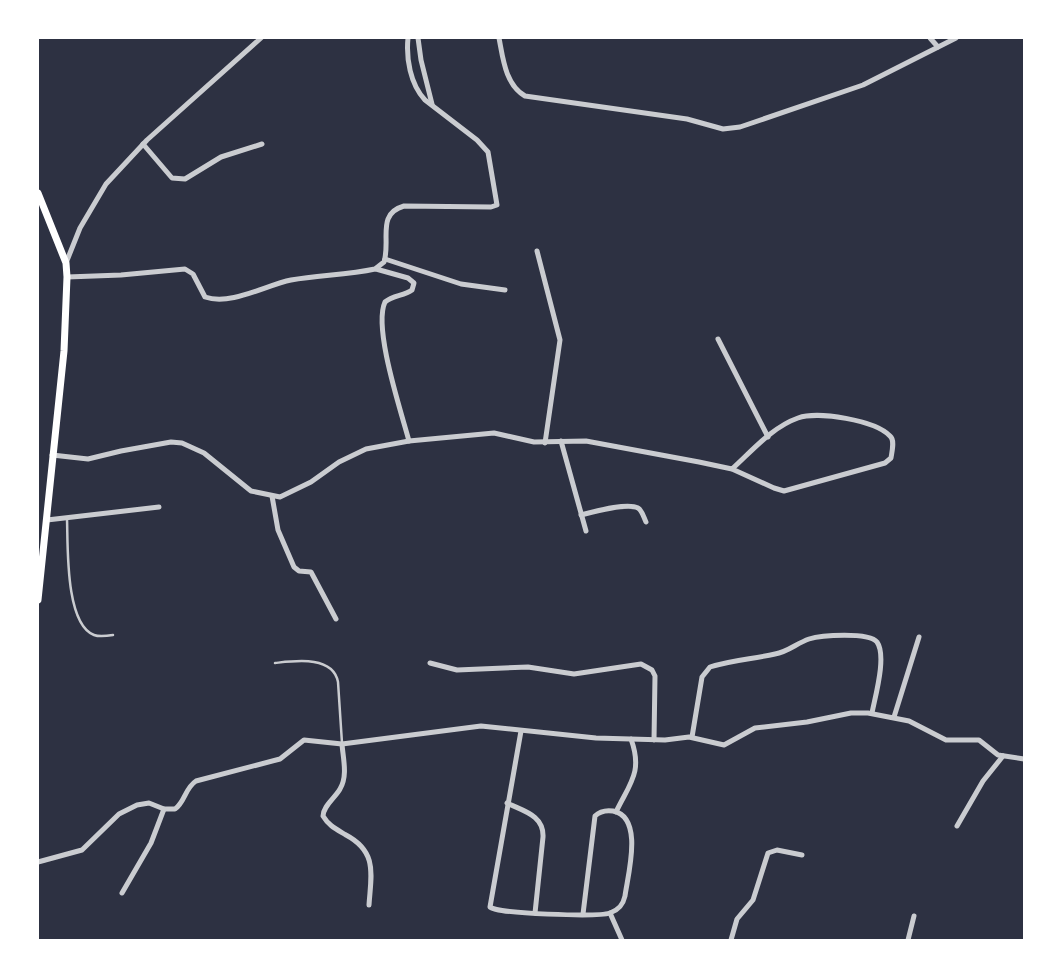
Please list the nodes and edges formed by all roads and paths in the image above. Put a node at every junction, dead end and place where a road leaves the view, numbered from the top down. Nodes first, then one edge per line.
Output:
1 (261, 38) edge
2 (408, 38) edge
3 (418, 38) edge
4 (499, 38) edge
5 (930, 38) edge
6 (953, 38) edge
7 (938, 47) junction
8 (432, 104) junction
9 (144, 144) junction
10 (262, 144) dead end
11 (38, 193) edge
12 (537, 251) dead end
13 (385, 258) junction
14 (66, 263) junction
15 (375, 269) junction
16 (67, 277) junction
17 (505, 290) dead end
18 (718, 339) dead end
19 (768, 436) junction
20 (409, 441) junction
21 (561, 441) junction
22 (545, 443) junction
23 (52, 455) junction
24 (732, 469) junction
25 (272, 496) junction
26 (159, 508) dead end
27 (581, 515) junction
28 (67, 518) junction
29 (47, 520) junction
30 (646, 522) dead end
31 (586, 531) dead end
32 (38, 600) edge
33 (336, 619) dead end
34 (113, 635) dead end
35 (919, 637) dead end
36 (430, 662) dead end
37 (275, 663) dead end
38 (872, 714) junction
39 (894, 717) junction
40 (521, 731) junction
41 (692, 737) junction
42 (632, 740) junction
43 (654, 740) junction
44 (342, 744) junction
45 (1003, 756) junction
46 (1024, 759) edge
47 (507, 803) junction
48 (164, 809) junction
49 (616, 812) junction
50 (957, 826) dead end
51 (802, 854) dead end
52 (38, 862) edge
53 (122, 893) dead end
54 (369, 905) dead end
55 (535, 913) junction
56 (610, 913) junction
57 (583, 914) junction
58 (914, 916) dead end
59 (622, 940) edge
60 (730, 940) edge
61 (908, 940) edge

1 - 9 street
2 - 8 street
3 - 8 street
4 - 7 street
5 - 7 street
6 - 7 street
8 - 13 street
9 - 10 street
9 - 14 street
11 - 14 main road
12 - 22 street
13 - 15 street
13 - 17 street
14 - 16 main road
15 - 16 street
15 - 20 street
16 - 23 main road
18 - 19 street
19 - 24 street
19 - 24 street
20 - 22 street
20 - 25 street
21 - 22 street
21 - 24 street
21 - 27 street
23 - 25 street
23 - 29 main road
25 - 33 street
26 - 28 street
27 - 30 street
27 - 31 street
28 - 29 street
28 - 34 lane
29 - 32 main road
35 - 39 street
36 - 43 street
37 - 44 lane
38 - 39 street
38 - 41 street
38 - 41 street
39 - 45 street
40 - 42 street
40 - 44 street
40 - 47 street
41 - 43 street
42 - 43 street
42 - 49 street
44 - 48 street
44 - 54 street
45 - 46 street
45 - 50 street
47 - 55 street
47 - 55 street
48 - 52 street
48 - 53 street
49 - 56 street
49 - 57 street
51 - 60 street
55 - 57 street
56 - 57 street
56 - 59 street
58 - 61 street

